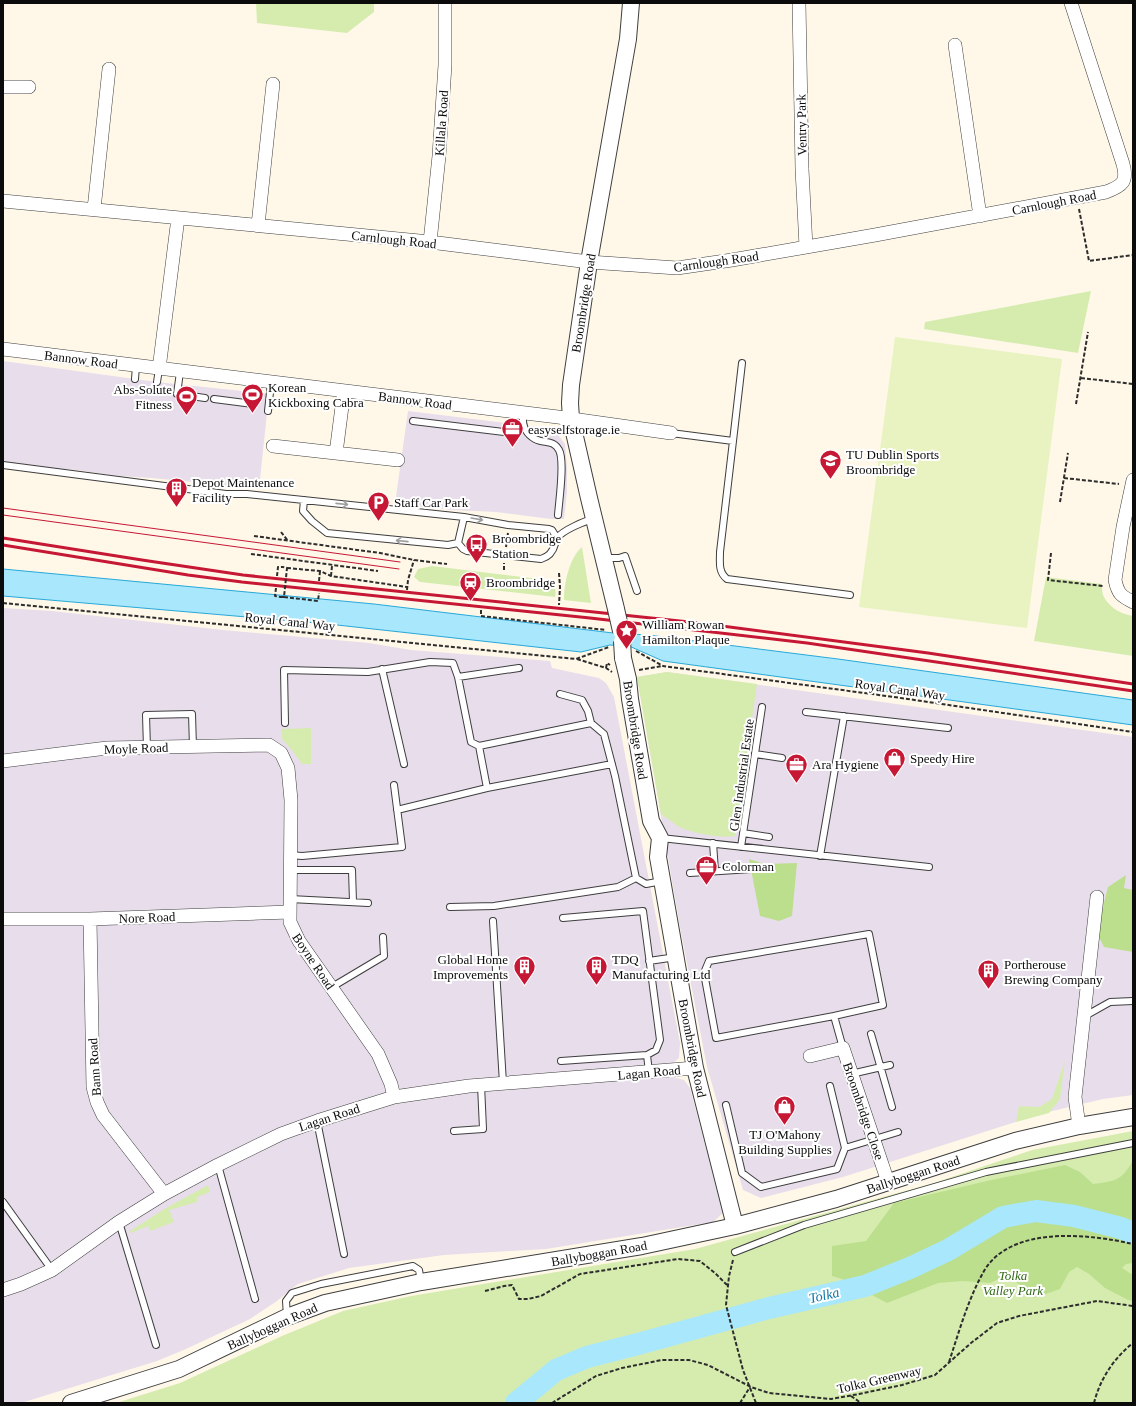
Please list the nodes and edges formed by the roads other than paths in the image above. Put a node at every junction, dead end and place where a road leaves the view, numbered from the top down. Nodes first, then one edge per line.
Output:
1 (445, 3) edge
2 (631, 3) edge
3 (799, 3) edge
4 (1071, 3) edge
5 (955, 45) dead end
6 (108, 69) dead end
7 (273, 84) dead end
8 (3, 87) edge
9 (29, 87) dead end
10 (3, 200) edge
11 (94, 209) junction
12 (980, 216) junction
13 (178, 218) junction
14 (258, 225) junction
15 (430, 242) junction
16 (806, 247) junction
17 (589, 262) junction
18 (3, 349) edge
19 (742, 364) dead end
20 (136, 366) junction
21 (159, 369) junction
22 (180, 372) junction
23 (134, 379) dead end
24 (256, 381) junction
25 (157, 382) dead end
26 (271, 383) junction
27 (344, 391) junction
28 (205, 398) dead end
29 (214, 399) dead end
30 (268, 411) dead end
31 (519, 412) junction
32 (571, 419) junction
33 (413, 421) dead end
34 (671, 433) joint
35 (733, 441) junction
36 (273, 446) dead end
37 (336, 453) junction
38 (398, 460) dead end
39 (3, 465) edge
40 (1132, 483) edge
41 (304, 500) junction
42 (558, 515) dead end
43 (464, 517) junction
44 (594, 519) junction
45 (557, 538) junction
46 (458, 543) junction
47 (604, 558) junction
48 (637, 591) dead end
49 (850, 595) dead end
50 (1133, 602) edge
51 (518, 668) dead end
52 (382, 669) junction
53 (458, 677) junction
54 (560, 694) dead end
55 (762, 707) dead end
56 (806, 712) dead end
57 (844, 716) junction
58 (591, 723) junction
59 (285, 724) dead end
60 (948, 728) dead end
61 (269, 745) joint
62 (479, 746) junction
63 (193, 747) junction
64 (147, 748) junction
65 (755, 754) junction
66 (782, 758) dead end
67 (3, 761) edge
68 (404, 764) dead end
69 (612, 764) junction
70 (394, 785) dead end
71 (487, 788) junction
72 (397, 810) junction
73 (743, 833) junction
74 (770, 837) dead end
75 (660, 838) junction
76 (713, 844) junction
77 (741, 847) junction
78 (290, 855) junction
79 (820, 856) junction
80 (929, 867) dead end
81 (751, 869) dead end
82 (290, 870) junction
83 (715, 871) junction
84 (690, 873) dead end
85 (636, 878) junction
86 (662, 881) junction
87 (1097, 897) dead end
88 (353, 902) junction
89 (368, 903) dead end
90 (290, 906) junction
91 (450, 907) dead end
92 (90, 918) junction
93 (563, 918) dead end
94 (3, 919) edge
95 (493, 921) dead end
96 (383, 937) dead end
97 (676, 957) junction
98 (649, 961) junction
99 (332, 987) junction
100 (1133, 1002) edge
101 (834, 1016) junction
102 (1083, 1017) junction
103 (871, 1034) dead end
104 (843, 1048) junction
105 (647, 1055) junction
106 (810, 1056) dead end
107 (561, 1061) dead end
108 (890, 1066) dead end
109 (696, 1068) junction
110 (880, 1068) junction
111 (649, 1072) junction
112 (851, 1074) junction
113 (503, 1083) junction
114 (481, 1085) junction
115 (830, 1086) dead end
116 (394, 1097) junction
117 (726, 1105) dead end
118 (892, 1107) dead end
119 (1133, 1117) edge
120 (317, 1120) junction
121 (1079, 1126) junction
122 (454, 1131) dead end
123 (898, 1132) dead end
124 (874, 1139) junction
125 (1133, 1143) edge
126 (845, 1148) junction
127 (218, 1165) junction
128 (888, 1182) junction
129 (164, 1194) junction
130 (3, 1202) edge
131 (119, 1222) junction
132 (735, 1226) junction
133 (735, 1252) road end
134 (344, 1254) dead end
135 (52, 1270) junction
136 (3, 1290) edge
137 (255, 1299) dead end
138 (156, 1345) dead end
139 (71, 1403) edge

1 - 15 street, Killala Road
2 - 17 street, Broombridge Road
3 - 16 street, Ventry Park
4 - 12 street, Carnlough Road
5 - 12 street
6 - 11 street
7 - 14 street
8 - 9 street
10 - 11 street, Carnlough Road
11 - 13 street, Carnlough Road
12 - 16 street, Carnlough Road
13 - 14 street, Carnlough Road
13 - 21 street
14 - 15 street, Carnlough Road
15 - 17 street, Carnlough Road
16 - 17 street, Carnlough Road
17 - 32 street, Broombridge Road
18 - 20 street, Bannow Road
19 - 35 lane
20 - 21 street, Bannow Road
20 - 23 lane
21 - 22 street, Bannow Road
21 - 25 lane
22 - 24 street, Bannow Road
22 - 28 lane
24 - 26 street, Bannow Road
24 - 29 lane
26 - 27 street, Bannow Road
26 - 30 lane
27 - 31 street, Bannow Road
27 - 37 street
31 - 32 street, Bannow Road
31 - 33 lane
31 - 42 lane
32 - 34 street, Bannow Road
32 - 44 street, Broombridge Road
34 - 35 lane
35 - 49 lane
36 - 37 street
37 - 38 street
39 - 41 lane
40 - 50 street
41 -> 43 lane
46 -> 41 lane
43 -> 45 lane
43 - 46 lane
44 - 45 lane
44 - 47 street, Broombridge Road
45 - 46 lane
47 - 48 lane
47 - 75 street, Broombridge Road, bridge
51 - 53 lane
52 - 53 lane
52 - 59 lane
52 - 68 lane
53 - 62 lane
54 - 58 lane
55 - 65 lane, Glen Industrial Estate
56 - 57 lane
57 - 60 lane
57 - 79 lane
58 - 62 lane
58 - 69 lane
61 - 63 street, Moyle Road
61 - 78 street, Boyne Road
62 - 71 lane
63 - 64 street, Moyle Road
63 - 64 lane
64 - 67 street, Moyle Road
65 - 66 lane
65 - 73 lane, Glen Industrial Estate
69 - 71 lane
69 - 85 lane
70 - 72 lane
71 - 72 lane
72 - 78 lane
73 - 74 lane
73 - 77 lane, Glen Industrial Estate
75 - 76 lane, Glen Industrial Estate
75 - 86 street, Broombridge Road
76 - 77 lane, Glen Industrial Estate
76 - 83 lane
77 - 79 lane, Glen Industrial Estate
78 - 82 street, Boyne Road
79 - 80 lane, Glen Industrial Estate
81 - 83 lane
82 - 88 lane
82 - 90 street, Boyne Road
83 - 84 lane
85 - 86 lane
85 - 91 lane
86 - 97 street, Broombridge Road
87 - 102 street
88 - 89 lane
88 - 90 lane
90 - 92 street, Nore Road
90 - 99 street, Boyne Road
92 - 94 street, Nore Road
92 - 129 street, Bann Road
93 - 98 lane
95 - 113 lane
96 - 99 lane
97 - 98 lane
97 - 109 street, Broombridge Road
98 - 105 lane
99 - 116 street, Boyne Road
100 - 102 lane
101 - 101 lane
101 - 104 lane
102 - 121 street
103 - 110 lane
104 - 106 street, Broombridge Close
104 - 112 street, Broombridge Close
105 - 107 lane
105 - 111 lane
108 - 110 lane
109 - 111 street, Lagan Road
109 - 132 street, Broombridge Road
110 - 112 lane
110 - 118 lane
111 - 113 street, Lagan Road
112 - 124 street, Broombridge Close
113 - 114 street, Lagan Road
114 - 116 street, Lagan Road
114 - 122 lane
115 - 126 lane
116 - 120 street, Lagan Road
117 - 126 lane
119 - 121 street, Ballyboggan Road
120 - 127 street, Lagan Road
120 - 134 lane
121 - 128 street, Ballyboggan Road
123 - 124 lane
124 - 126 lane
124 - 128 street, Broombridge Close
125 - 133 lane
127 - 129 street, Lagan Road
127 - 137 lane
128 - 132 street, Ballyboggan Road
129 - 131 street, Lagan Road
130 - 135 lane
131 - 135 street, Lagan Road
131 - 138 lane
132 - 139 street, Ballyboggan Road
135 - 136 street, Lagan Road

